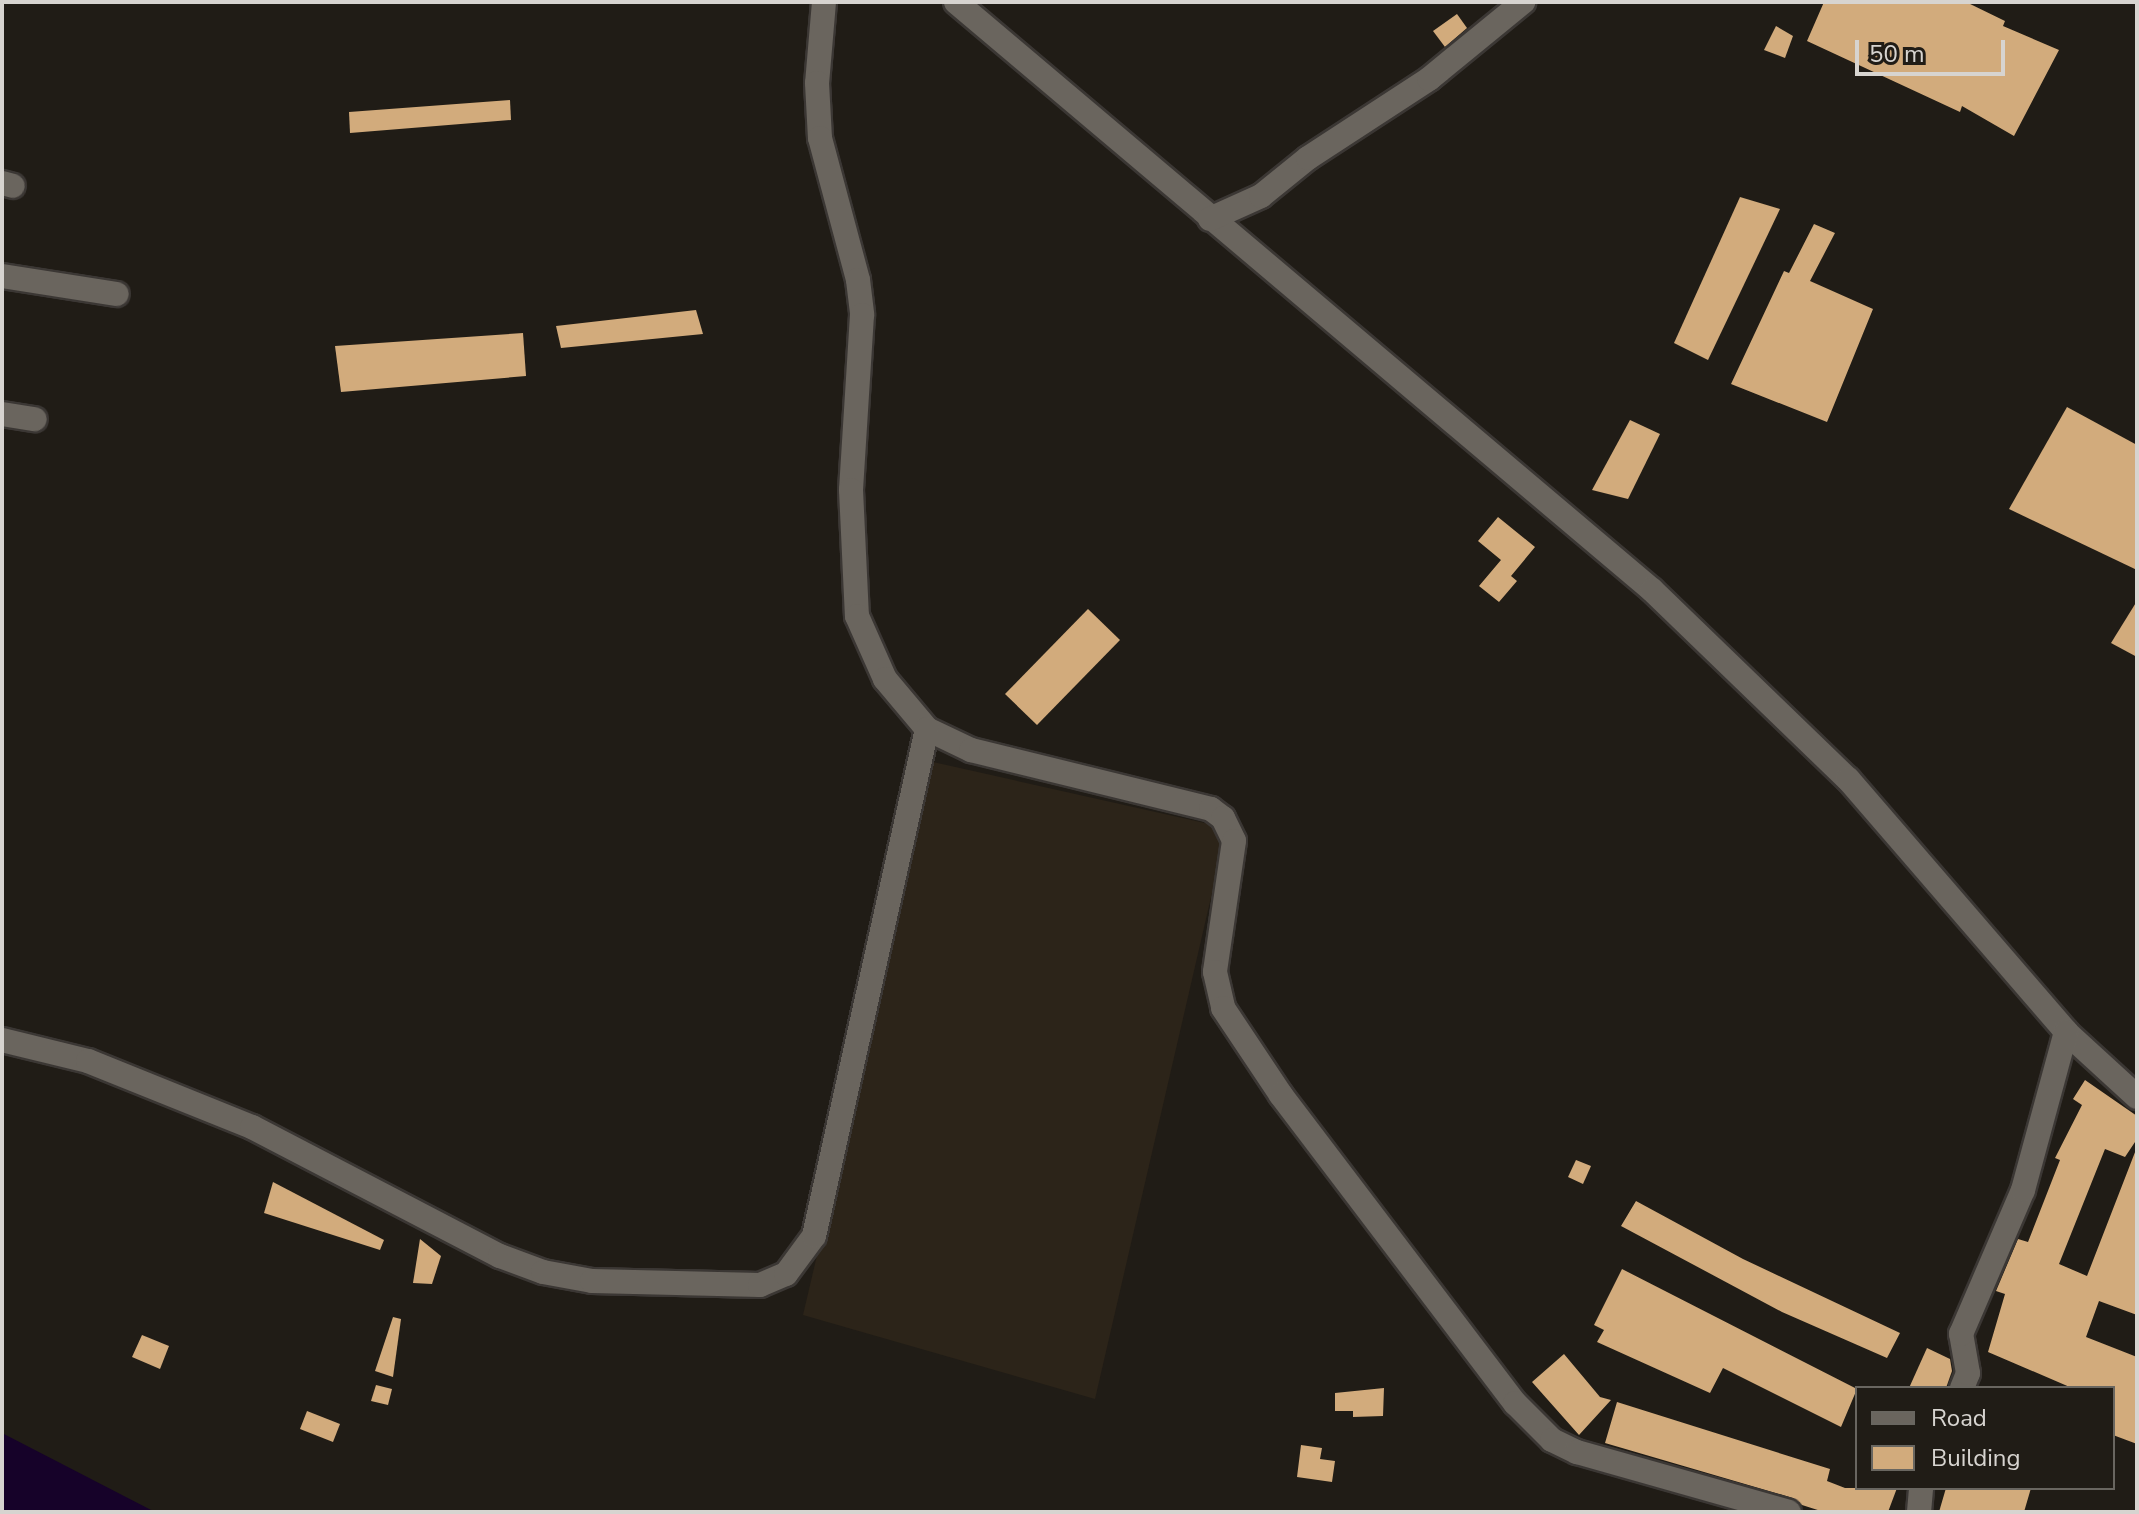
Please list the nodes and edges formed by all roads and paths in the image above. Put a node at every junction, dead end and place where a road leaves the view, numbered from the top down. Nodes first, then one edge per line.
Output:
1 (824, 2) edge
2 (956, 2) edge
3 (1523, 2) edge
4 (1210, 219) junction
5 (2, 276) edge
6 (117, 294) dead end
7 (2, 414) edge
8 (35, 419) dead end
9 (927, 729) junction
10 (2066, 1032) junction
11 (2, 1040) edge
12 (2137, 1097) edge
13 (1963, 1386) edge
14 (1921, 1490) edge
15 (1789, 1512) edge
16 (1919, 1512) edge

1 - 9 street
2 - 4 street
3 - 4 street
4 - 10 street
5 - 6 street
7 - 8 street
9 - 11 street
9 - 15 street
10 - 12 street
10 - 13 street
14 - 16 street

